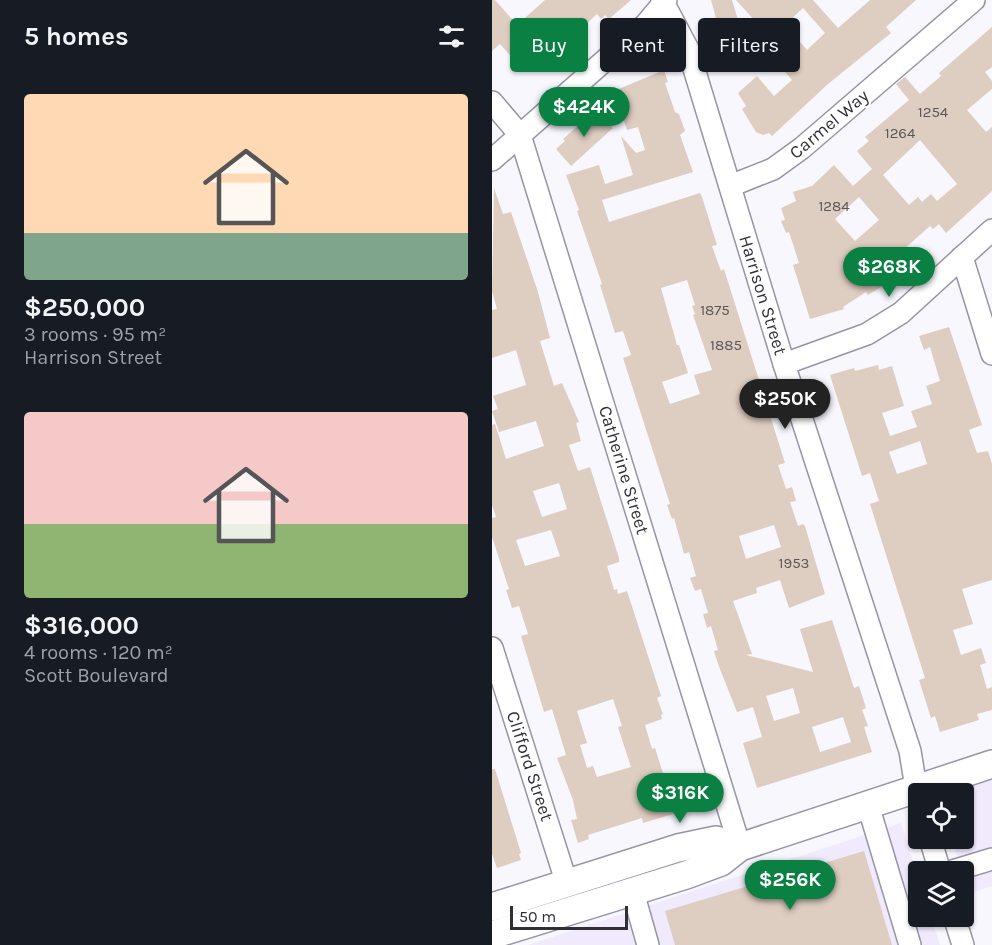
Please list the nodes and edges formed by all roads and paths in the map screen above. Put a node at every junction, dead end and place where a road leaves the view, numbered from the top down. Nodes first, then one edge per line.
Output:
1 (974, 0) edge
2 (664, 1) edge
3 (492, 102) edge
4 (520, 135) junction
5 (492, 160) edge
6 (730, 186) junction
7 (992, 230) edge
8 (962, 257) junction
9 (992, 354) edge
10 (784, 364) junction
11 (492, 648) edge
12 (992, 764) edge
13 (914, 783) edge
14 (944, 783) edge
15 (908, 796) edge
16 (867, 805) junction
17 (740, 847) junction
18 (992, 859) edge
19 (974, 864) edge
20 (567, 884) junction
21 (633, 892) junction
22 (492, 907) edge
23 (957, 927) edge
24 (492, 935) edge
25 (648, 945) edge
26 (910, 945) edge
27 (963, 945) edge

1 - 6 street, Carmel Way
2 - 4 street
2 - 6 street, Harrison Street
3 - 4 street, Catherine Street
4 - 5 street
4 - 17 street, Catherine Street
6 - 10 street, Harrison Street
7 - 8 street
8 - 9 street
8 - 10 street
10 - 13 street, Harrison Street
11 - 20 street, Clifford Street
12 - 14 main road
15 - 16 main road
16 - 17 main road
16 - 26 street
17 - 20 main road
17 - 21 main road
18 - 19 street
20 - 22 main road
21 - 24 main road
21 - 25 street
23 - 27 street

